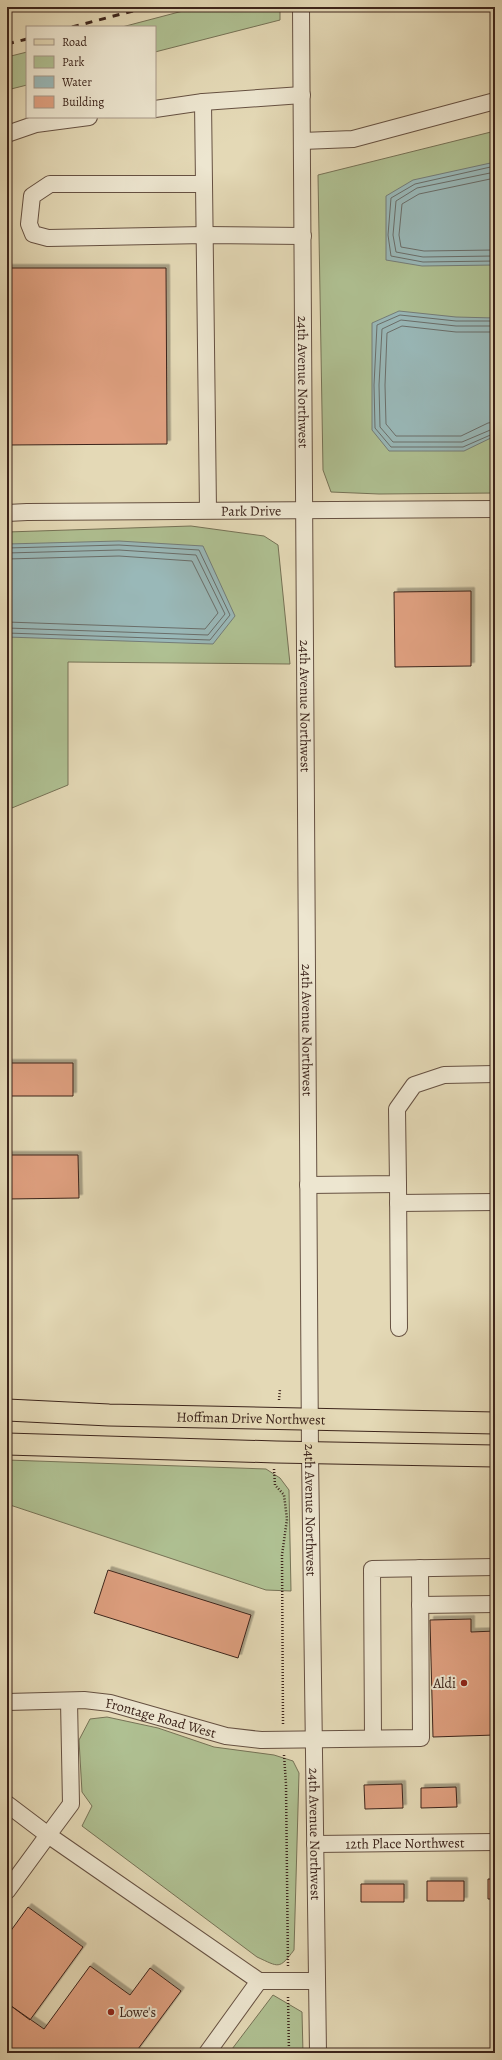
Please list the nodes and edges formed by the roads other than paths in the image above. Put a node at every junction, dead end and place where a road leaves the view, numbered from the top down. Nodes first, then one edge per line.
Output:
1 (301, 7) edge
2 (302, 95) junction
3 (495, 101) edge
4 (203, 102) junction
5 (156, 109) edge
6 (81, 118) edge
7 (7, 134) edge
8 (302, 141) junction
9 (204, 184) junction
10 (205, 235) junction
11 (303, 236) junction
12 (495, 509) edge
13 (208, 510) junction
14 (304, 510) junction
15 (7, 514) edge
16 (495, 1074) edge
17 (398, 1184) junction
18 (308, 1185) junction
19 (495, 1202) edge
20 (398, 1203) junction
21 (399, 1328) dead end
22 (7, 1410) edge
23 (310, 1420) junction
24 (495, 1423) edge
25 (7, 1444) edge
26 (310, 1453) junction
27 (495, 1456) edge
28 (420, 1568) junction
29 (495, 1568) edge
30 (495, 1604) edge
31 (420, 1605) junction
32 (69, 1701) junction
33 (7, 1702) edge
34 (373, 1738) junction
35 (313, 1739) junction
36 (7, 1804) edge
37 (48, 1835) junction
38 (495, 1842) edge
39 (315, 1844) junction
40 (7, 1891) edge
41 (259, 1981) junction
42 (317, 1981) junction
43 (207, 2053) edge
44 (318, 2053) edge

1 - 2 street, 24th Avenue Northwest
2 - 4 street
2 - 8 street, 24th Avenue Northwest
3 - 8 street
4 - 5 street
4 - 9 street
6 - 7 street
8 - 11 street, 24th Avenue Northwest
9 - 10 street
9 - 10 street
10 - 11 street
10 - 13 street
11 - 14 street, 24th Avenue Northwest
12 - 14 street, Park Drive
13 - 14 street, Park Drive
13 - 15 street, Park Drive
14 - 18 street, 24th Avenue Northwest
16 - 17 street
17 - 18 street
17 - 20 street
18 - 23 street, 24th Avenue Northwest
19 - 20 street
20 - 21 street
22 - 23 main road, Hoffman Drive Northwest
23 - 24 main road, Hoffman Drive Northwest
23 - 26 street, 24th Avenue Northwest
25 - 26 main road
26 - 27 main road
26 - 35 street, 24th Avenue Northwest
28 - 29 street
28 - 31 street
28 - 34 street
30 - 31 street
31 - 34 street, Frontage Road West
32 - 33 street, Frontage Road West
32 - 35 street, Frontage Road West
32 - 37 street
34 - 35 street, Frontage Road West
35 - 39 street, 24th Avenue Northwest
36 - 37 street
37 - 40 street
37 - 41 street
38 - 39 street, 12th Place Northwest
39 - 42 street, 24th Avenue Northwest
41 - 42 street
41 - 43 street
42 - 44 street, 24th Avenue Northwest

